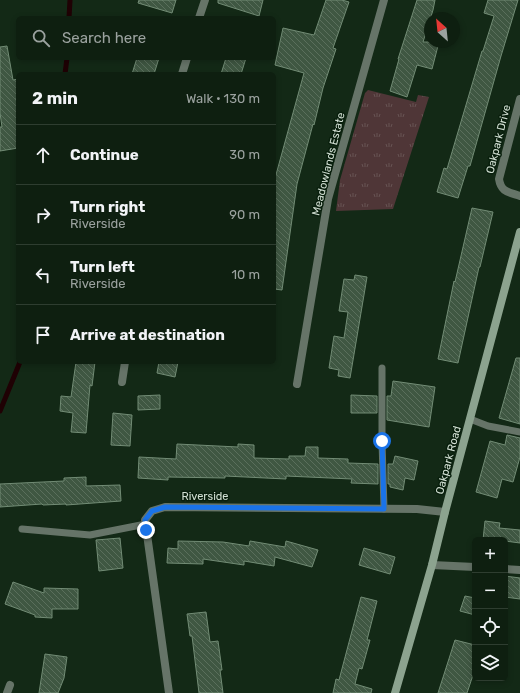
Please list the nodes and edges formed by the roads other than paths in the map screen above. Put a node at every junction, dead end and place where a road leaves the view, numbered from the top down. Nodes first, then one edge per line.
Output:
1 (205, 0) edge
2 (384, 0) edge
3 (200, 16) edge
4 (186, 60) edge
5 (183, 72) edge
6 (520, 99) edge
7 (520, 196) edge
8 (520, 232) edge
9 (125, 364) edge
10 (382, 368) dead end
11 (122, 382) dead end
12 (297, 384) dead end
13 (470, 419) junction
14 (520, 432) edge
15 (384, 509) junction
16 (445, 512) junction
17 (146, 524) junction
18 (22, 529) dead end
19 (432, 565) junction
20 (472, 567) edge
21 (508, 569) edge
22 (520, 570) edge
23 (10, 685) dead end
24 (7, 693) edge
25 (169, 693) edge
26 (395, 693) edge

1 - 3 street
2 - 12 street, Meadowlands Estate
4 - 5 street
6 - 7 street, Oakpark Drive
8 - 13 main road, Oakpark Road
9 - 11 street
10 - 15 lane
13 - 14 lane
13 - 16 main road, Oakpark Road
15 - 16 street, Riverside
15 - 17 street, Riverside
16 - 19 main road, Oakpark Road
17 - 18 lane
17 - 25 street
19 - 20 street
19 - 26 main road, Oakpark Road
21 - 22 street
23 - 24 street

